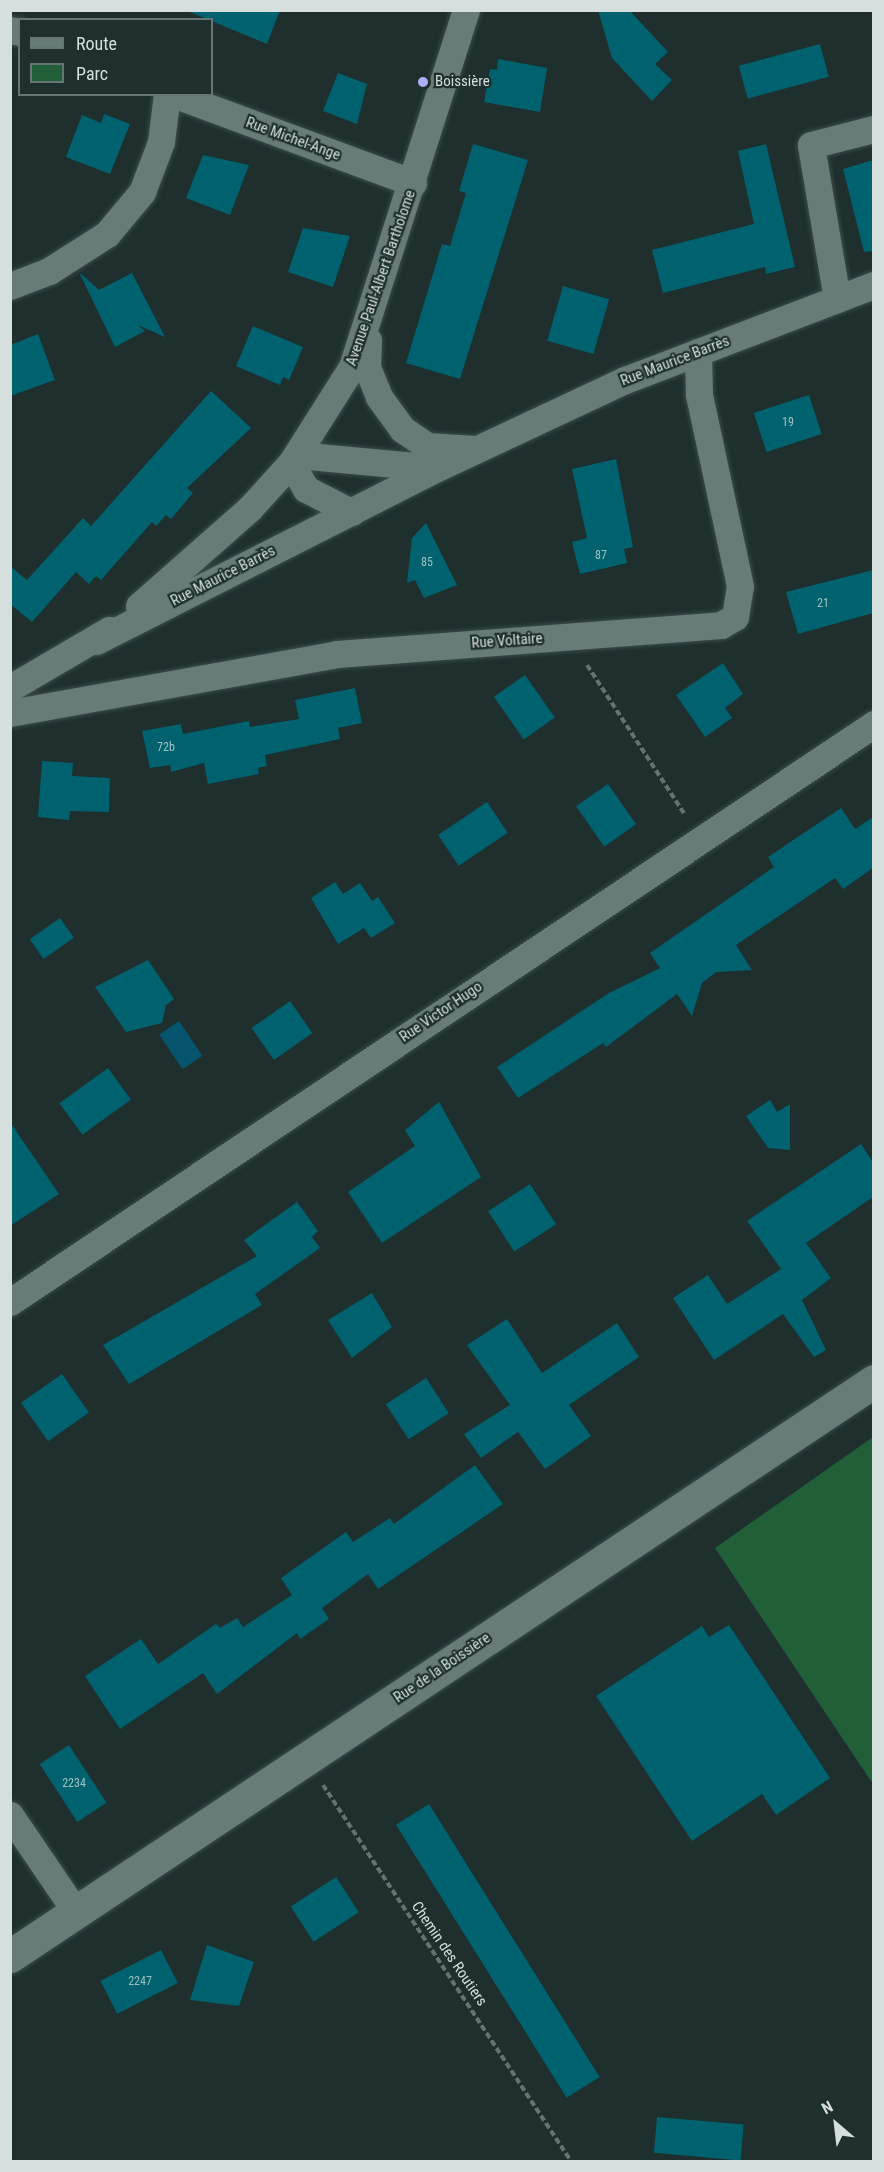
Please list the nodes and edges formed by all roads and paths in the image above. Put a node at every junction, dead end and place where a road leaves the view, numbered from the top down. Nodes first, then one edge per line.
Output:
1 (466, 10) edge
2 (167, 96) edge
3 (178, 96) edge
4 (873, 129) edge
5 (413, 183) junction
6 (873, 285) edge
7 (10, 286) edge
8 (837, 299) junction
9 (375, 304) junction
10 (698, 352) junction
11 (482, 449) junction
12 (294, 459) junction
13 (437, 468) junction
14 (351, 512) junction
15 (568, 637) junction
16 (96, 641) junction
17 (10, 688) edge
18 (10, 713) edge
19 (873, 724) edge
20 (700, 838) junction
21 (10, 1302) edge
22 (873, 1381) edge
23 (306, 1759) junction
24 (10, 1815) edge
25 (76, 1912) junction
26 (10, 1956) edge
27 (572, 2162) edge

1 - 5 street, Avenue Paul-Albert Bartholome
2 - 7 street
3 - 5 street, Rue Michel-Ange
4 - 8 street
5 - 9 street, Avenue Paul-Albert Bartholome
6 - 8 street, Rue Maurice Barrès
8 - 10 street, Rue Maurice Barrès
9 - 11 street, Rue Maurice Barrès
9 - 12 street, Avenue Paul-Albert Bartholome
10 - 11 street, Rue Maurice Barrès
10 - 15 street, Rue Voltaire
11 - 13 street, Rue Maurice Barrès
12 - 13 street, Rue Maurice Barrès
12 - 14 street
12 - 16 street, Avenue Paul-Albert Bartholome
13 - 14 street, Rue Maurice Barrès
14 - 16 street, Rue Maurice Barrès
15 - 18 street, Rue Voltaire
15 - 20 path
16 - 17 street, Avenue Paul-Albert Bartholome
19 - 20 street, Rue Victor Hugo
20 - 21 street, Rue Victor Hugo
22 - 23 main road, Rue de la Boissière
23 - 25 main road, Rue de la Boissière
23 - 27 path, Chemin des Routiers
24 - 25 street
25 - 26 main road, Rue de la Boissière

